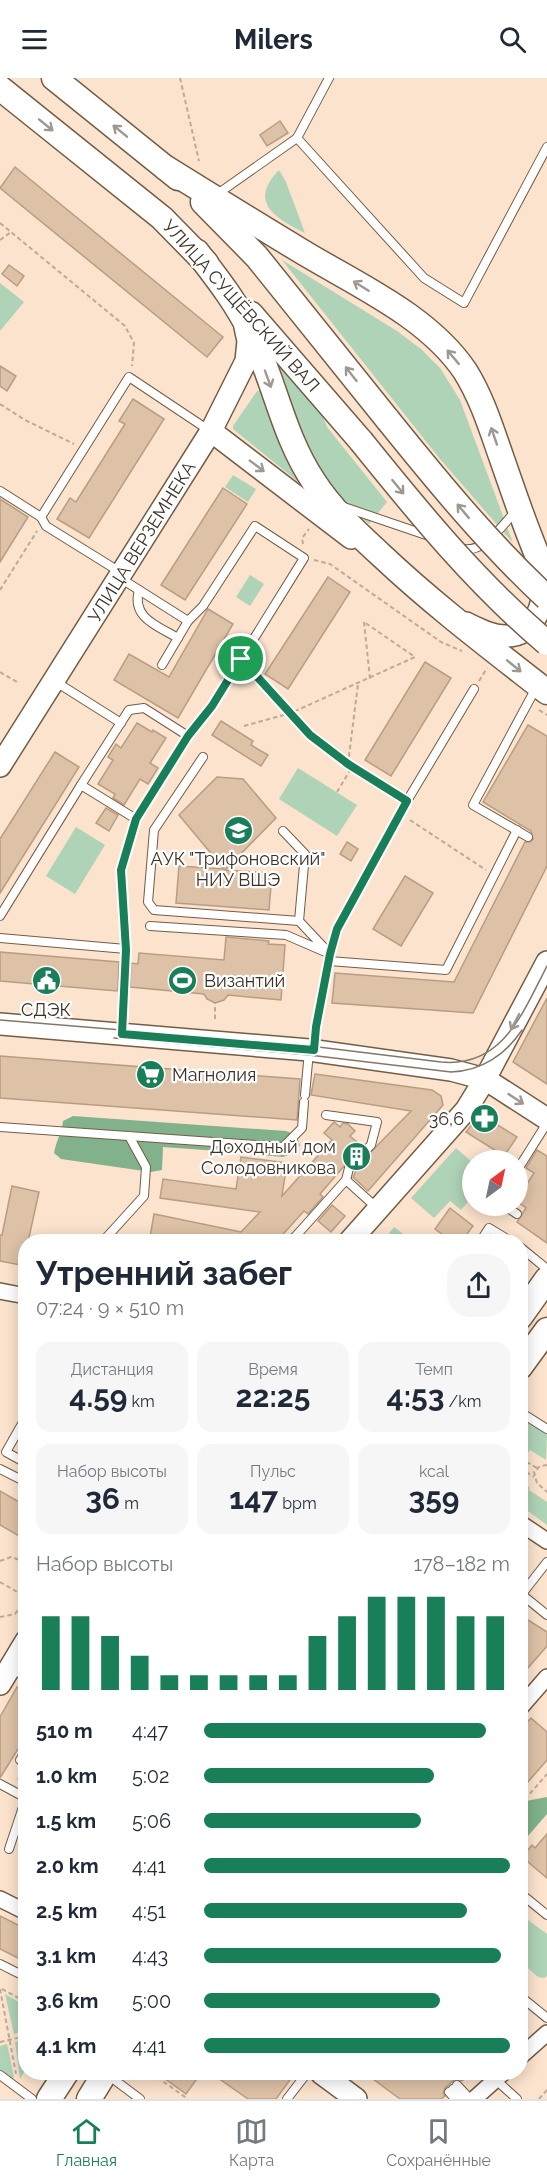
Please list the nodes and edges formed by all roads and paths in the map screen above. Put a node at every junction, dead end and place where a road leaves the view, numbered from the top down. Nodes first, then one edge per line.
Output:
1 (54, 78) edge
2 (180, 78) edge
3 (329, 78) edge
4 (0, 88) edge
5 (297, 138) junction
6 (547, 147) edge
7 (199, 162) dead end
8 (166, 168) junction
9 (214, 197) junction
10 (0, 223) edge
11 (10, 232) junction
12 (0, 240) edge
13 (197, 252) junction
14 (236, 307) junction
15 (129, 377) junction
16 (0, 404) edge
17 (210, 431) junction
18 (84, 449) junction
19 (0, 491) edge
20 (328, 501) junction
21 (519, 508) junction
22 (42, 519) junction
23 (313, 524) dead end
24 (304, 558) junction
25 (545, 574) edge
26 (120, 575) junction
27 (415, 587) junction
28 (0, 590) edge
29 (139, 590) junction
30 (547, 598) edge
31 (452, 616) junction
32 (188, 621) junction
33 (178, 638) junction
34 (532, 638) edge
35 (462, 651) dead end
36 (241, 659) junction
37 (162, 665) dead end
38 (489, 665) dead end
39 (0, 672) edge
40 (370, 679) junction
41 (54, 680) junction
42 (16, 682) dead end
43 (358, 684) junction
44 (474, 689) joint
45 (542, 689) edge
46 (290, 713) junction
47 (121, 723) junction
48 (244, 726) dead end
49 (188, 736) junction
50 (203, 757) dead end
51 (348, 764) junction
52 (0, 766) edge
53 (352, 767) junction
54 (81, 785) junction
55 (337, 792) dead end
56 (407, 801) junction
57 (400, 813) junction
58 (136, 819) junction
59 (517, 830) junction
60 (283, 831) dead end
61 (528, 837) dead end
62 (494, 875) junction
63 (0, 916) edge
64 (298, 921) junction
65 (150, 926) dead end
66 (0, 938) edge
67 (126, 950) junction
68 (329, 957) junction
69 (547, 962) edge
70 (215, 1003) dead end
71 (215, 1019) dead end
72 (0, 1024) edge
73 (122, 1034) junction
74 (312, 1050) junction
75 (485, 1079) junction
76 (326, 1115) dead end
77 (547, 1121) edge
78 (0, 1126) edge
79 (129, 1136) junction
80 (366, 1150) dead end
81 (528, 1152) edge
82 (354, 1163) dead end
83 (346, 1180) junction
84 (379, 1209) junction
85 (110, 1234) edge
86 (301, 1234) edge
87 (356, 1234) edge
88 (485, 1234) edge
89 (499, 1234) edge
90 (528, 1254) edge
91 (547, 1269) edge
92 (547, 1279) edge
93 (0, 1291) edge
94 (18, 1294) edge
95 (528, 1306) edge
96 (547, 1330) edge
97 (528, 1356) edge
98 (528, 1417) edge
99 (547, 1429) edge
100 (18, 1431) edge
101 (18, 1459) edge
102 (528, 1463) edge
103 (547, 1465) edge
104 (537, 1468) junction
105 (0, 1469) edge
106 (528, 1473) edge
107 (534, 1477) junction
108 (18, 1478) edge
109 (547, 1492) edge
110 (528, 1528) edge
111 (547, 1541) edge
112 (18, 1559) edge
113 (0, 1561) edge
114 (547, 1562) edge
115 (0, 1582) edge
116 (528, 1585) edge
117 (18, 1593) edge
118 (528, 1600) edge
119 (18, 1610) edge
120 (547, 1615) edge
121 (0, 1617) edge
122 (18, 1661) edge
123 (12, 1676) edge
124 (547, 1677) edge
125 (528, 1699) edge
126 (547, 1774) edge
127 (18, 1781) edge
128 (0, 1784) edge
129 (12, 1791) junction
130 (18, 1794) edge
131 (528, 1796) edge
132 (18, 1822) edge
133 (9, 1849) dead end
134 (0, 1899) edge
135 (528, 1900) edge
136 (18, 1904) edge
137 (547, 1915) edge
138 (0, 1964) edge
139 (18, 1973) edge
140 (0, 1989) edge
141 (18, 1998) edge
142 (528, 2003) edge
143 (547, 2018) edge
144 (7, 2019) junction
145 (0, 2020) edge
146 (547, 2033) edge
147 (18, 2038) edge
148 (10, 2040) junction
149 (0, 2042) edge
150 (528, 2050) edge
151 (0, 2075) edge
152 (62, 2080) edge
153 (101, 2080) edge
154 (114, 2080) edge
155 (161, 2080) edge
156 (302, 2080) edge
157 (330, 2080) edge
158 (494, 2080) edge
159 (502, 2080) edge
160 (12, 2086) junction
161 (453, 2089) junction
162 (547, 2090) edge
163 (32, 2099) edge
164 (50, 2099) edge
165 (89, 2099) edge
166 (140, 2099) edge
167 (188, 2099) edge
168 (287, 2099) edge
169 (356, 2099) edge
170 (455, 2099) edge
171 (462, 2099) edge
172 (472, 2099) edge
173 (517, 2099) edge
174 (539, 2099) edge

8 -> 1 main road, УЛИЦА СУЩЁВСКИЙ ВАЛ
2 - 7 path
3 - 5 lane
4 -> 13 main road, УЛИЦА СУЩЁВСКИЙ ВАЛ
5 - 6 lane
5 - 9 lane
8 - 9 main road
30 -> 8 main road, УЛИЦА СУЩЁВСКИЙ ВАЛ, bridge
21 -> 9 main road
10 - 11 path
11 - 12 path
11 - 15 path
13 - 14 main road
13 -> 34 main road, УЛИЦА СУЩЁВСКИЙ ВАЛ, bridge
14 - 17 street, УЛИЦА ВЕРЗЕМНЕКА
14 -> 20 main road
15 - 17 lane
15 - 18 lane
16 - 18 path
17 - 26 street, УЛИЦА ВЕРЗЕМНЕКА
17 -> 27 street
18 - 22 lane
19 - 22 lane
20 - 21 lane
20 - 27 main road
21 - 25 main road
22 - 26 lane
22 - 28 path
23 - 24 path
24 - 32 lane
24 - 35 path
24 - 36 lane
25 - 34 street
26 - 29 lane
26 - 41 street, УЛИЦА ВЕРЗЕМНЕКА
27 - 31 main road
29 - 32 lane
29 - 33 lane
31 - 34 street
31 -> 45 main road
32 - 33 lane
33 - 37 lane
36 - 46 path
36 - 49 lane
38 - 44 path
39 - 42 path
40 - 40 path
40 - 43 path
41 - 47 lane
41 - 52 street, УЛИЦА ВЕРЗЕМНЕКА
43 - 46 path
43 - 51 path
44 - 56 lane
45 - 59 lane
46 - 48 path
46 - 51 path
47 - 49 lane
47 - 54 lane
49 - 58 lane
50 - 64 lane
51 - 53 path
53 - 55 path
53 - 56 path
54 - 58 lane
54 - 63 lane
56 - 57 lane
57 - 62 path
57 - 68 lane
58 - 67 lane
59 - 61 lane
59 - 62 lane
60 - 64 lane
62 - 68 lane
64 - 68 lane
65 - 68 lane
66 - 67 lane
67 - 73 lane
68 - 74 lane
69 -> 75 street
70 - 71 path
72 - 73 street
73 - 74 street
74 - 75 street
74 - 79 lane
75 -> 77 street
75 - 84 street
76 - 80 lane
77 - 81 lane
78 - 79 lane
79 - 85 lane
82 - 83 lane
83 - 84 lane
83 - 86 lane
84 - 87 street
88 - 89 lane
90 - 91 lane
92 - 95 main road
93 - 94 street
96 - 97 main road
98 - 99 lane
100 - 101 lane
102 - 104 path
103 - 104 path
104 - 107 path
105 - 108 lane
106 - 107 path
107 - 109 path
110 - 111 street
112 - 113 path
114 - 116 lane
115 - 117 path
118 - 120 lane
119 - 121 path
122 - 123 street
124 - 125 street
126 - 131 path
127 - 129 path
128 - 129 lane
129 - 130 lane
132 - 133 lane
134 - 136 street
135 - 137 lane
138 - 139 lane
140 - 141 path
140 - 144 path
142 - 143 lane
144 - 145 path
144 - 148 path
146 - 150 street
147 - 148 path
148 - 149 path
148 - 160 path
151 - 160 lane
152 - 164 main road
153 - 165 main road
154 - 166 lane
155 - 167 path
156 - 168 lane
157 - 169 street
158 - 172 street
159 - 173 lane
160 - 163 lane
161 - 170 lane
161 - 171 lane
161 - 172 lane
162 - 174 path

